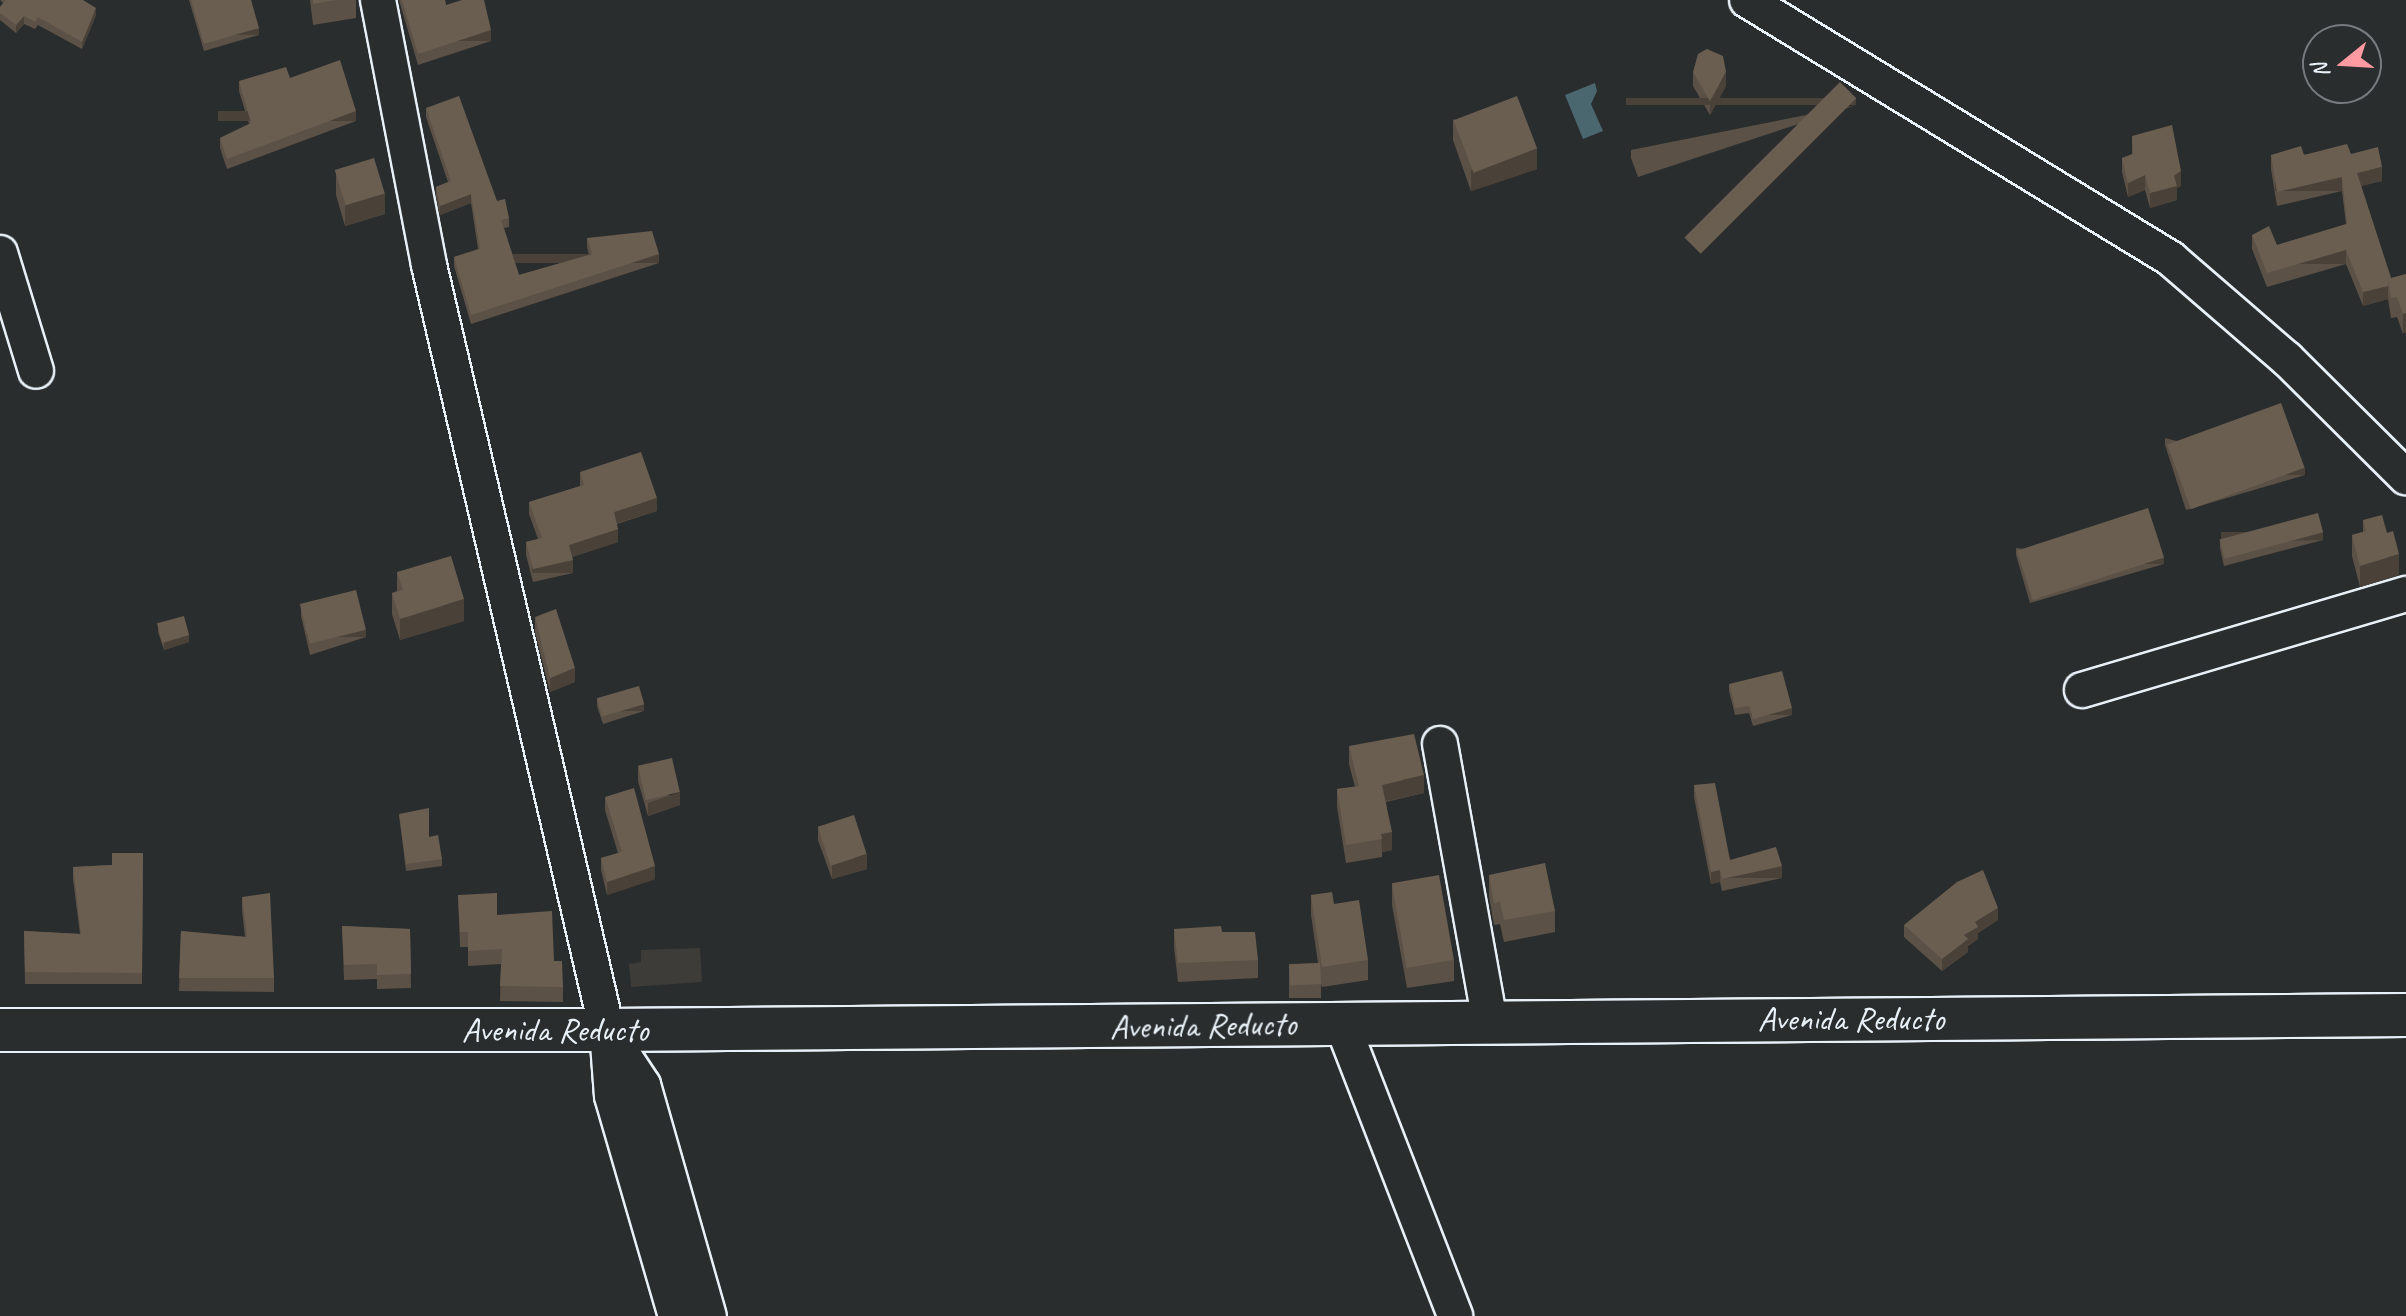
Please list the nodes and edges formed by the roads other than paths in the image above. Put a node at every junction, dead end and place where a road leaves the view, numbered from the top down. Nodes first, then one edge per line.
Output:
1 (378, 0) edge
2 (1747, 0) edge
3 (0, 253) edge
4 (36, 371) dead end
5 (2406, 477) edge
6 (2406, 594) edge
7 (2082, 690) dead end
8 (1440, 744) dead end
9 (2406, 1015) edge
10 (1490, 1022) junction
11 (1342, 1024) junction
12 (0, 1030) edge
13 (607, 1030) junction
14 (676, 1316) edge
15 (709, 1316) edge
16 (1455, 1316) edge

1 - 13 street
2 - 5 street
3 - 4 street
6 - 7 street
8 - 10 street
9 - 10 main road, Avenida Reducto
10 - 11 main road, Avenida Reducto
11 - 13 main road, Avenida Reducto
11 - 16 street
12 - 13 main road, Avenida Reducto
13 - 14 street
13 - 15 street

